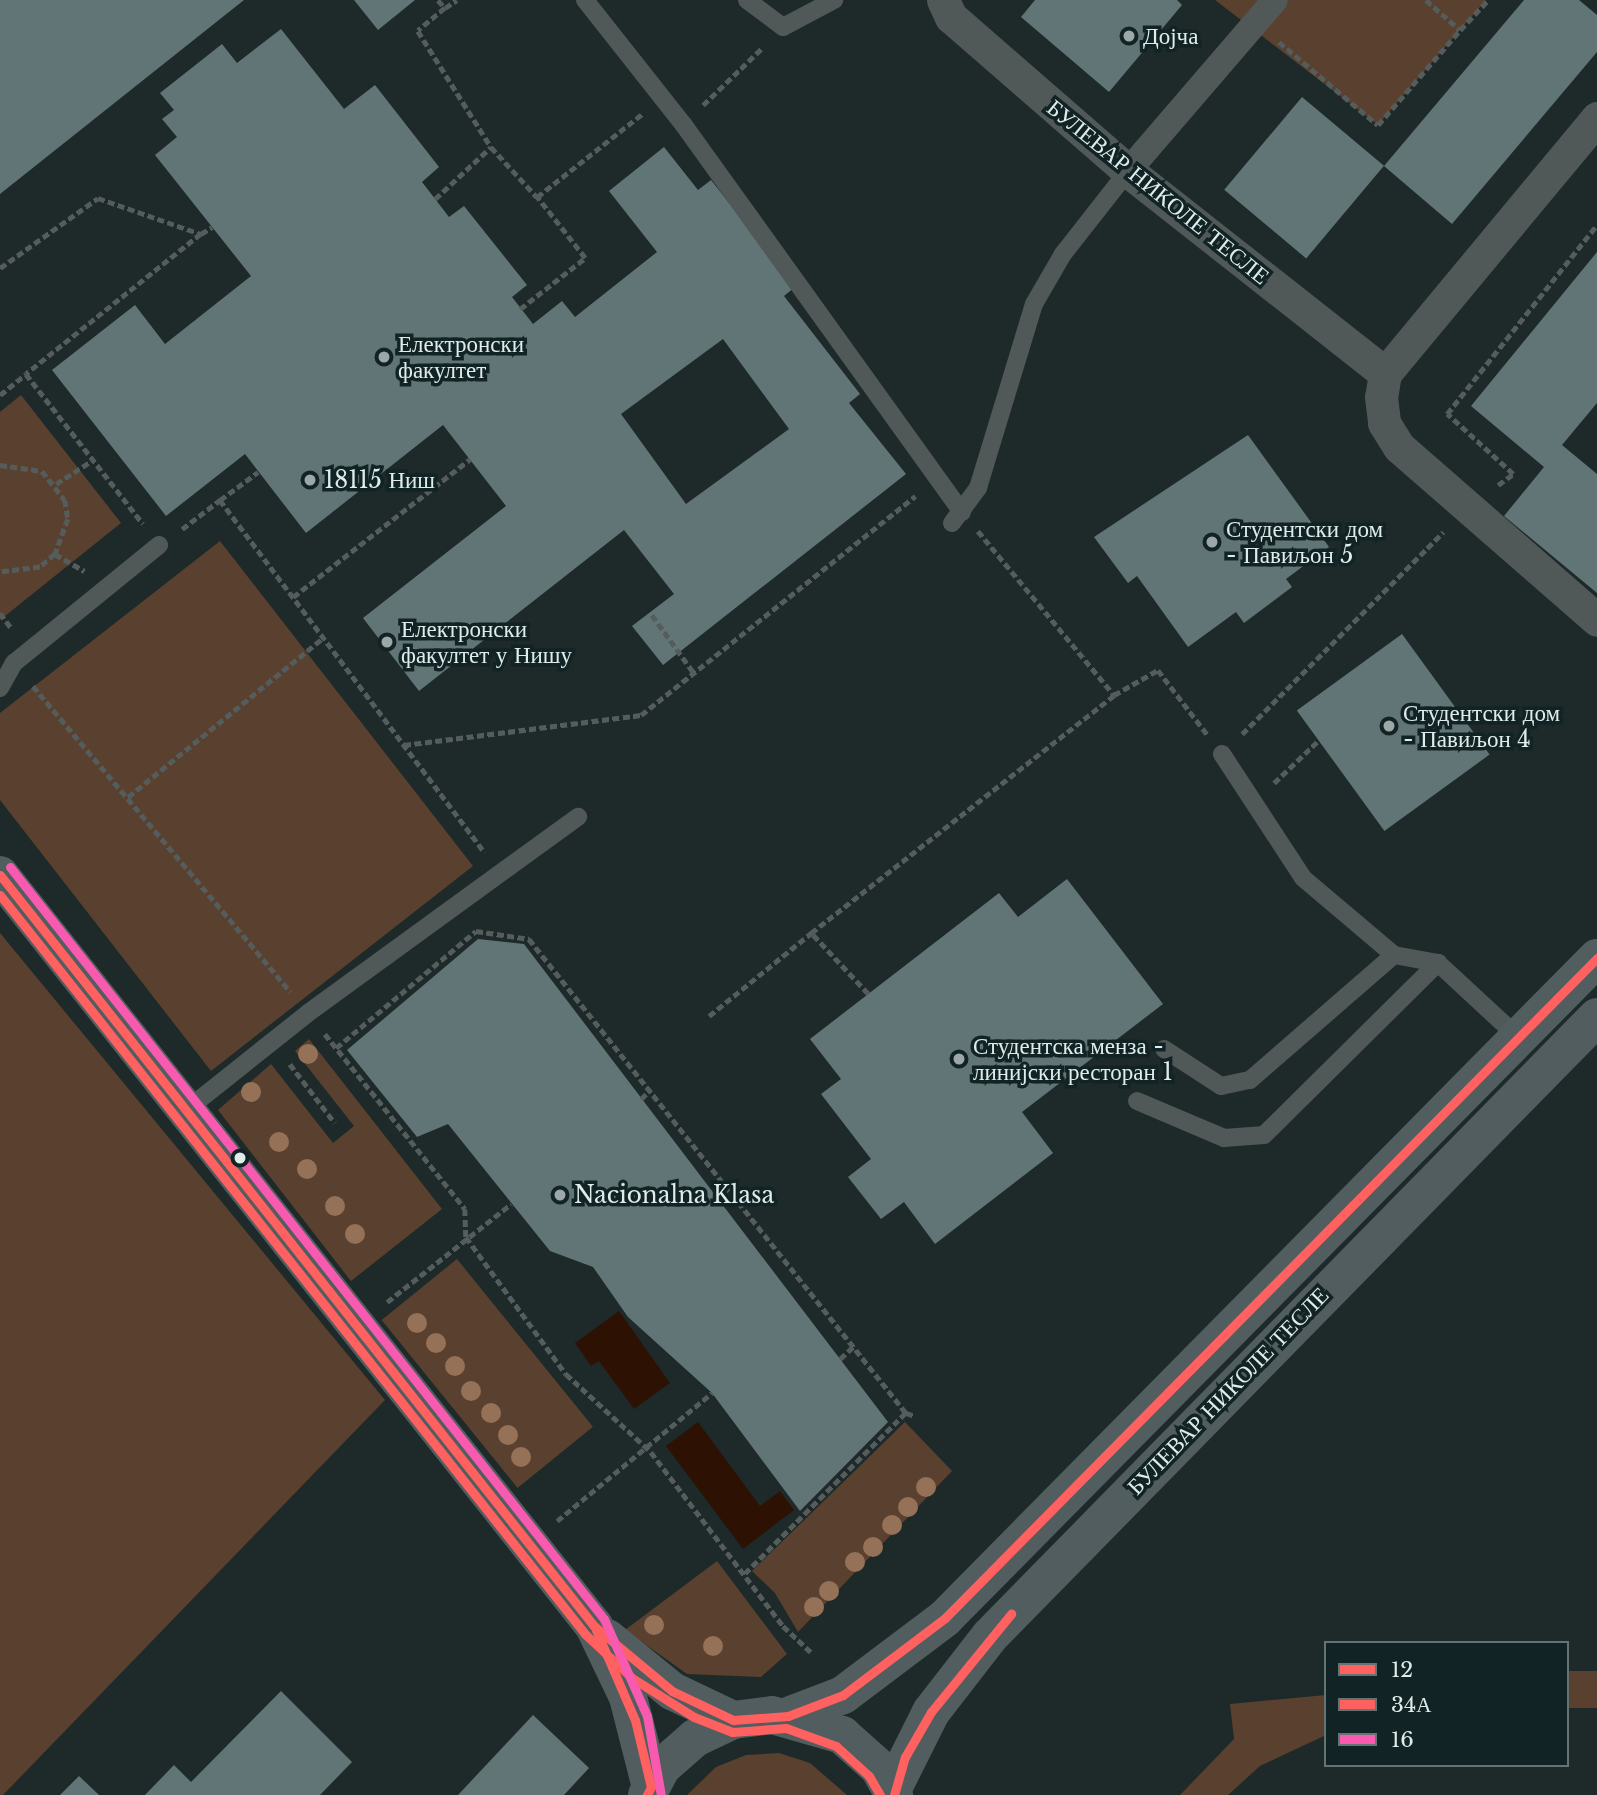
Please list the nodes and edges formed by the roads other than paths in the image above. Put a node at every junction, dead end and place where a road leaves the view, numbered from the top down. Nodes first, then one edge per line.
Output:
1 (585, 0) edge
2 (747, 0) edge
3 (834, 0) edge
4 (943, 0) edge
5 (1275, 0) edge
6 (1597, 118) edge
7 (1128, 171) junction
8 (1385, 373) junction
9 (159, 545) road end
10 (1597, 620) edge
11 (0, 688) edge
12 (1223, 754) road end
13 (578, 817) dead end
14 (0, 875) edge
15 (1394, 955) junction
16 (1597, 958) edge
17 (1438, 963) junction
18 (1597, 1017) edge
19 (1519, 1038) junction
20 (1164, 1049) dead end
21 (1137, 1101) dead end
22 (185, 1111) junction
23 (594, 1626) junction
24 (788, 1716) junction
25 (733, 1720) junction
26 (649, 1791) edge
27 (893, 1792) edge

1 - 7 lane
2 - 3 lane
4 - 7 street, БУЛЕВАР НИКОЛЕ ТЕСЛЕ
5 - 7 street
6 - 8 street
7 - 8 street, БУЛЕВАР НИКОЛЕ ТЕСЛЕ
8 - 10 street
9 - 11 lane
12 - 15 lane
13 - 22 lane
14 - 22 main road
15 - 17 lane
15 - 20 lane
16 - 19 main road, БУЛЕВАР НИКОЛЕ ТЕСЛЕ
17 - 19 lane
17 - 21 lane
18 - 27 main road, БУЛЕВАР НИКОЛЕ ТЕСЛЕ
19 - 24 main road, БУЛЕВАР НИКОЛЕ ТЕСЛЕ
22 - 23 main road
23 - 25 main road
23 - 26 main road
24 - 25 main road
24 - 27 main road
25 - 26 main road

